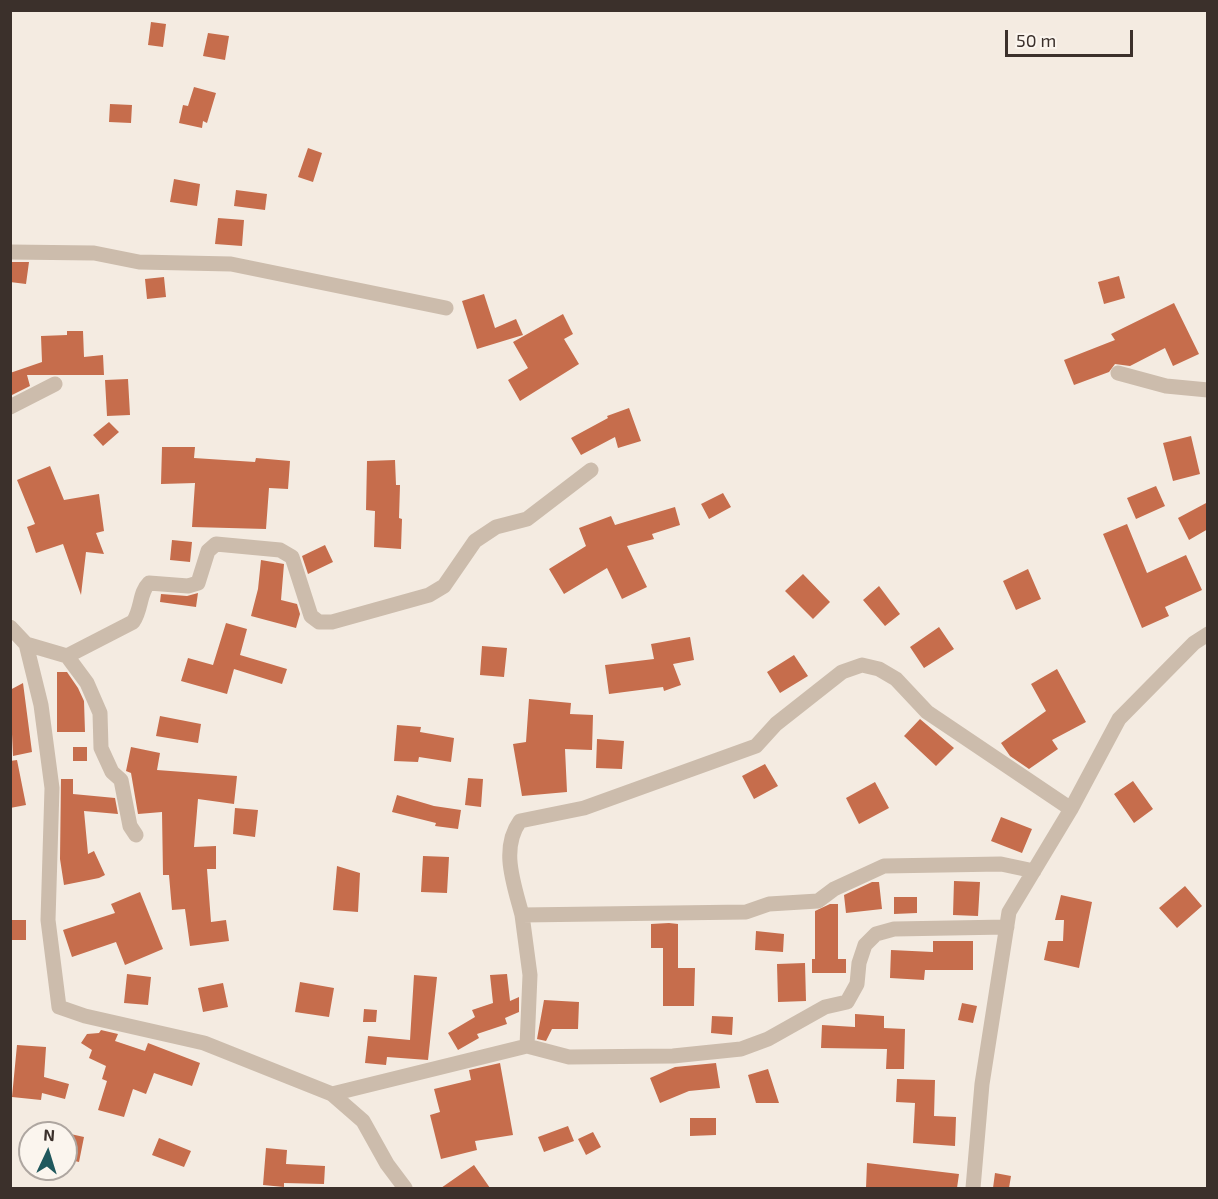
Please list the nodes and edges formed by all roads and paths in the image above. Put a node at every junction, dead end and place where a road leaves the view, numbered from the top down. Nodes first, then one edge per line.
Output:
1 (10, 252) edge
2 (446, 308) dead end
3 (1118, 373) dead end
4 (55, 384) dead end
5 (1208, 390) edge
6 (10, 407) edge
7 (591, 470) dead end
8 (10, 627) edge
9 (1208, 634) edge
10 (26, 644) junction
11 (67, 656) junction
12 (1071, 809) junction
13 (136, 835) dead end
14 (1034, 871) junction
15 (522, 915) junction
16 (1007, 927) junction
17 (527, 1046) junction
18 (332, 1094) junction
19 (405, 1188) edge
20 (973, 1188) edge

1 - 2 street
3 - 5 street
4 - 6 street
7 - 11 street
8 - 10 street
9 - 12 street
10 - 11 street
10 - 18 street
11 - 13 street
12 - 14 street
12 - 15 street
14 - 15 street
14 - 16 street
15 - 17 street
16 - 17 street
16 - 20 street
17 - 18 street
18 - 19 street

